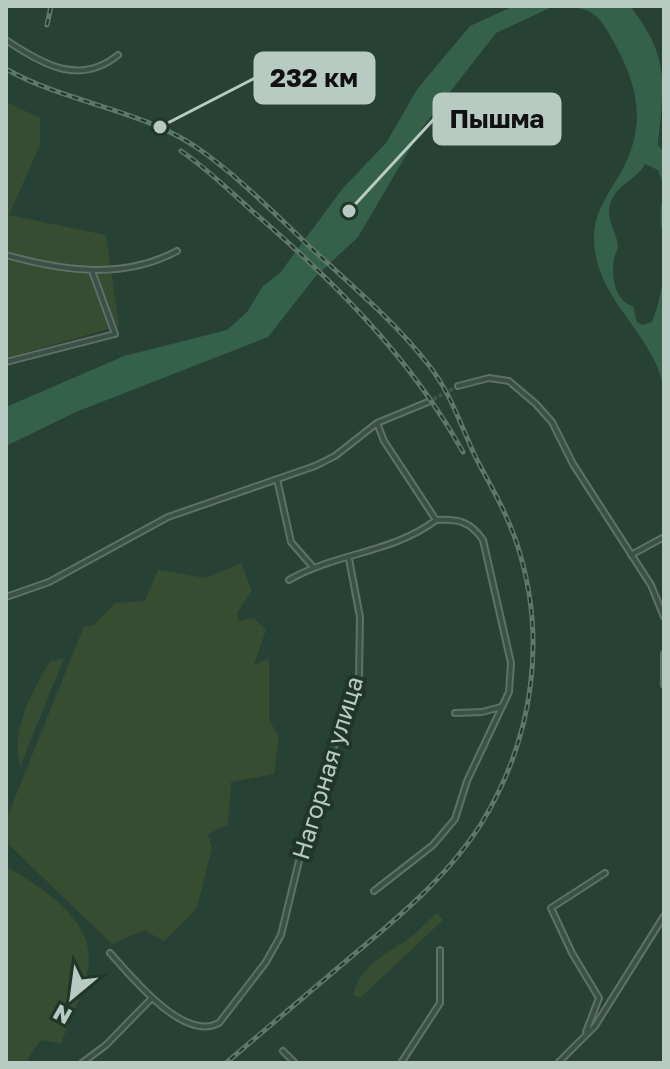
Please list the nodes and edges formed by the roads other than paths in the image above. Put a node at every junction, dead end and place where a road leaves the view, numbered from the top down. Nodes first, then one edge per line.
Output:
1 (6, 40) edge
2 (118, 55) dead end
3 (177, 251) dead end
4 (6, 255) edge
5 (92, 271) junction
6 (6, 362) edge
7 (458, 386) tunnel mouth
8 (428, 402) tunnel mouth
9 (377, 423) junction
10 (277, 478) junction
11 (436, 520) junction
12 (664, 537) edge
13 (631, 555) junction
14 (349, 559) junction
15 (312, 566) junction
16 (289, 580) dead end
17 (6, 597) edge
18 (664, 617) edge
19 (664, 654) edge
20 (664, 685) edge
21 (501, 707) junction
22 (455, 713) dead end
23 (605, 873) dead end
24 (374, 891) dead end
25 (664, 916) edge
26 (440, 950) dead end
27 (110, 953) dead end
28 (151, 999) junction
29 (586, 1032) junction
30 (283, 1051) dead end
31 (82, 1063) edge
32 (295, 1063) edge
33 (401, 1063) edge
34 (558, 1063) edge

1 - 2 street
3 - 5 street
4 - 5 street
5 - 6 street
7 - 13 street
8 - 9 street
9 - 10 street
9 - 11 street
10 - 15 street
10 - 17 street
11 - 14 street
11 - 21 street
12 - 13 street
13 - 18 street
14 - 15 street
14 - 28 street, Нагорная улица
15 - 16 street
19 - 20 street
21 - 22 street
21 - 24 street
23 - 29 street
25 - 29 street
26 - 33 street
27 - 28 street, Нагорная улица
28 - 31 street
29 - 34 street
30 - 32 street

